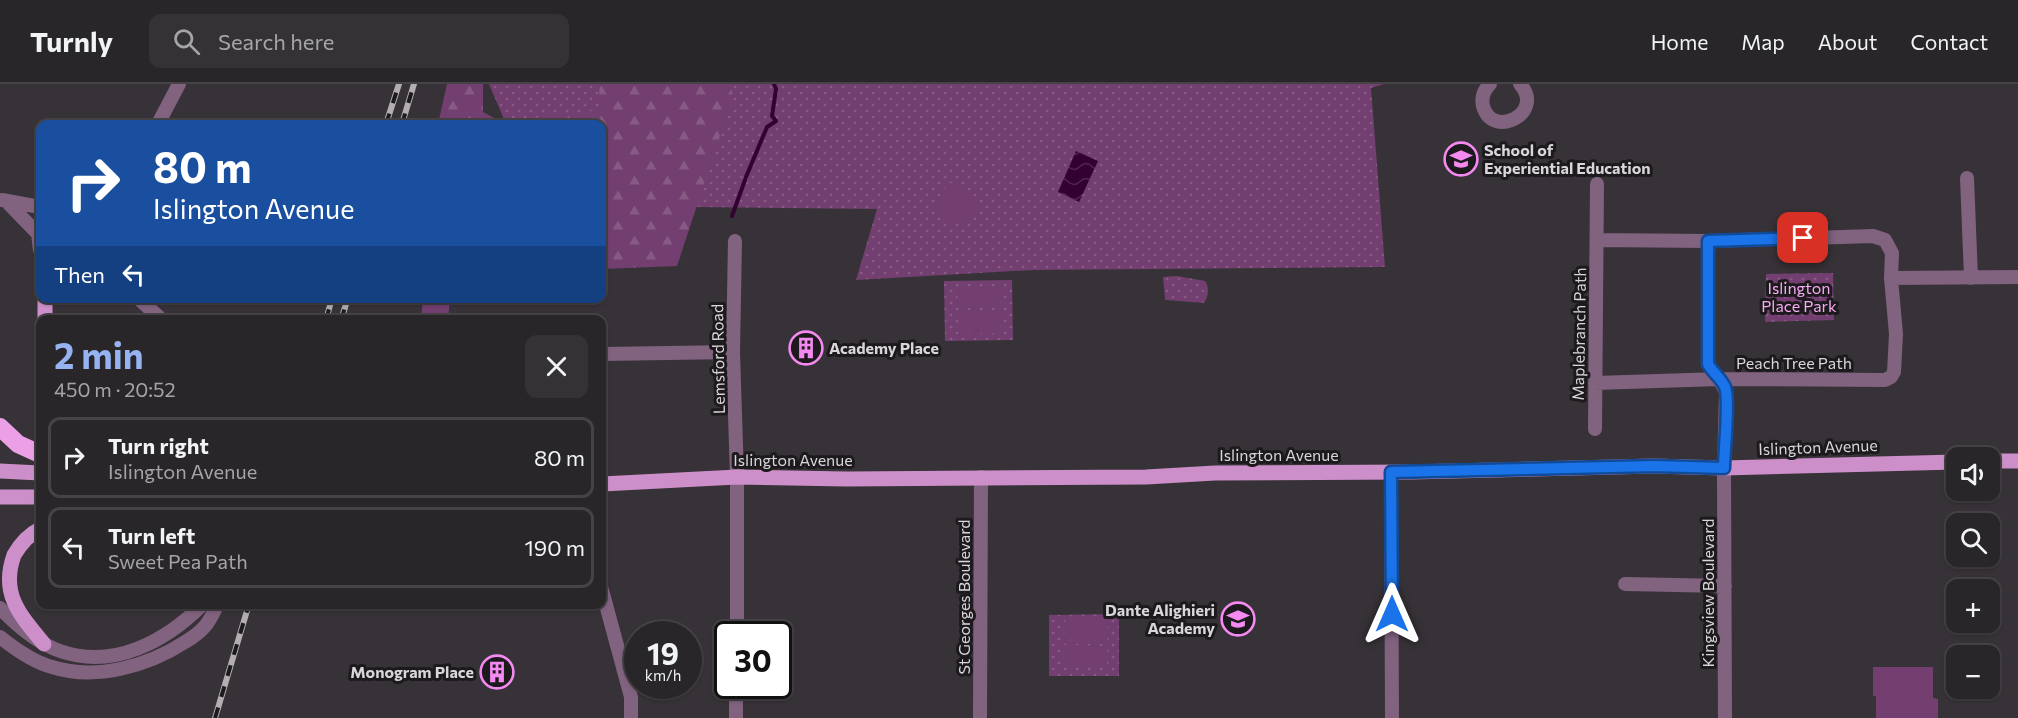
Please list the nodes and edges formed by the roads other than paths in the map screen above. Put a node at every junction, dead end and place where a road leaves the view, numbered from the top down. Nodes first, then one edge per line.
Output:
1 (179, 84) edge
2 (1490, 84) edge
3 (1523, 85) edge
4 (160, 120) edge
5 (1967, 178) dead end
6 (1597, 184) dead end
7 (3, 200) edge
8 (36, 206) edge
9 (36, 228) edge
10 (1597, 240) junction
11 (735, 241) dead end
12 (1708, 241) junction
13 (2018, 277) edge
14 (1891, 278) junction
15 (1971, 278) junction
16 (143, 303) edge
17 (157, 315) edge
18 (733, 352) junction
19 (606, 354) edge
20 (1720, 379) junction
21 (1595, 383) junction
22 (0, 427) edge
23 (1595, 429) dead end
24 (36, 452) edge
25 (2000, 461) edge
26 (2018, 461) edge
27 (1946, 462) edge
28 (1724, 468) junction
29 (0, 471) edge
30 (1391, 472) junction
31 (36, 473) edge
32 (737, 477) junction
33 (981, 477) junction
34 (606, 484) edge
35 (0, 497) edge
36 (36, 497) edge
37 (36, 532) edge
38 (1625, 584) dead end
39 (1725, 586) junction
40 (606, 605) edge
41 (0, 608) edge
42 (198, 609) edge
43 (215, 609) edge
44 (736, 621) edge
45 (0, 637) edge
46 (44, 644) junction
47 (736, 699) edge
48 (632, 718) edge
49 (736, 718) edge
50 (980, 718) edge
51 (1392, 718) edge
52 (1725, 718) edge

1 - 4 street
2 - 3 street
5 - 15 street
6 - 10 street, Maplebranch Path
7 - 8 street
7 - 9 street
10 - 12 street
10 - 21 street, Maplebranch Path
11 - 18 street, Lemsford Road
12 - 14 street
12 - 20 street, Kingsview Boulevard
13 - 15 street
14 - 15 street
14 - 20 street, Peach Tree Path
16 - 17 street
18 - 19 street
18 - 32 street, Lemsford Road
20 - 21 street, Peach Tree Path
20 - 28 street, Kingsview Boulevard
21 - 23 street, Maplebranch Path
22 - 24 highway
25 - 26 main road
27 - 28 main road, Islington Avenue
28 - 30 main road, Islington Avenue
28 - 39 street, Kingsview Boulevard
29 - 31 main road
30 - 33 main road, Islington Avenue
30 - 51 street
32 - 33 main road, Islington Avenue
32 - 34 main road, Islington Avenue
32 - 44 street, Lemsford Road
33 - 50 street, St Georges Boulevard
35 - 36 main road
37 - 46 main road
38 - 39 street
39 - 52 street, Kingsview Boulevard
40 - 48 street
41 - 46 street
42 - 46 street
43 - 45 street
47 - 49 street

